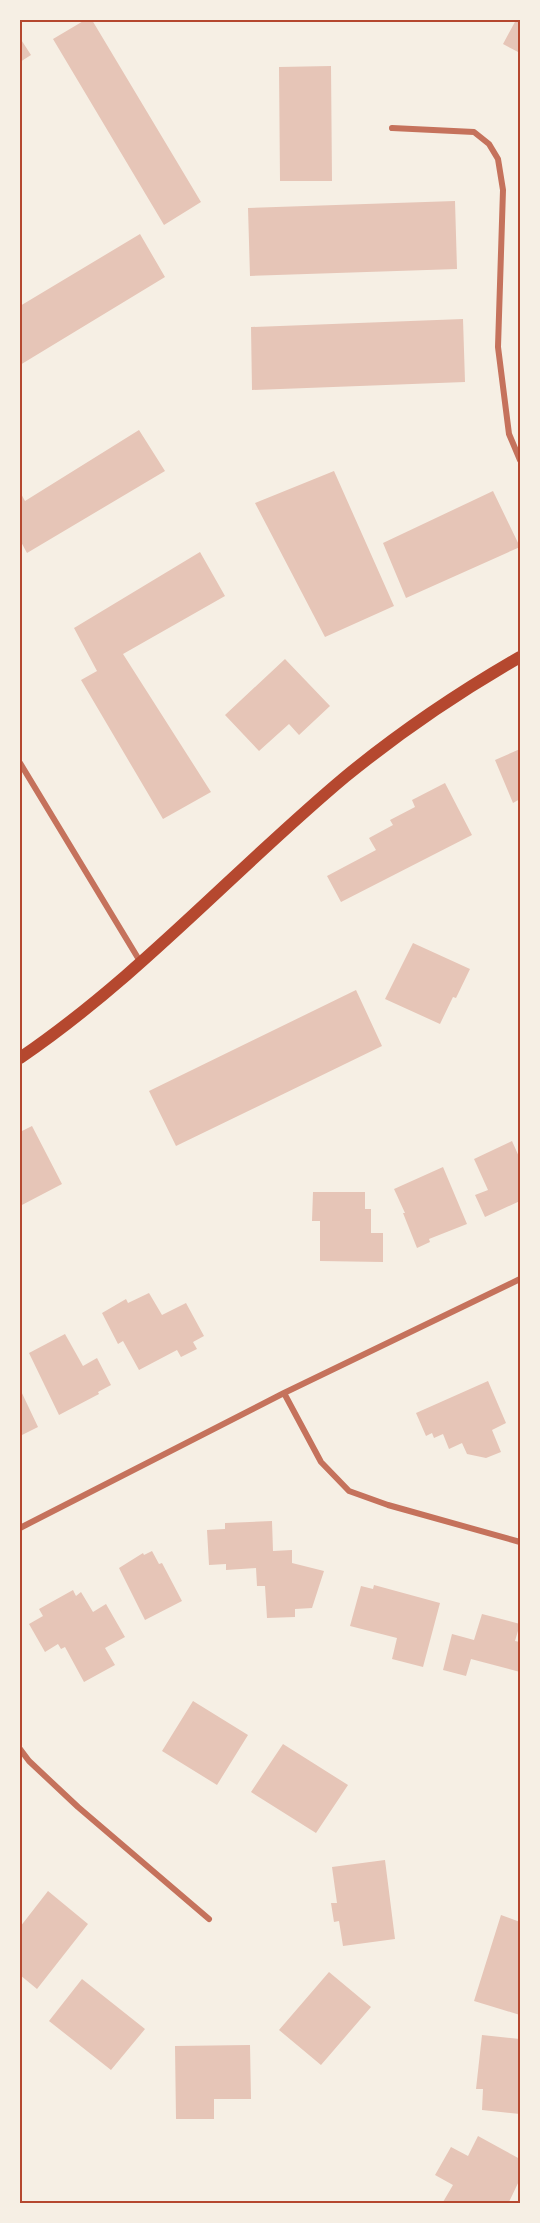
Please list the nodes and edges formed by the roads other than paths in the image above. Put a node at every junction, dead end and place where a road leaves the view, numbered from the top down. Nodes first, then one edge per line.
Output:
1 (392, 128) dead end
2 (520, 460) edge
3 (520, 657) edge
4 (20, 763) edge
5 (141, 964) junction
6 (20, 1058) edge
7 (520, 1278) edge
8 (284, 1393) junction
9 (20, 1528) edge
10 (520, 1542) edge
11 (20, 1749) edge
12 (209, 1919) dead end

1 - 2 street
3 - 5 main road
4 - 5 street
5 - 6 main road
7 - 8 street
8 - 9 street
8 - 10 street
11 - 12 street

